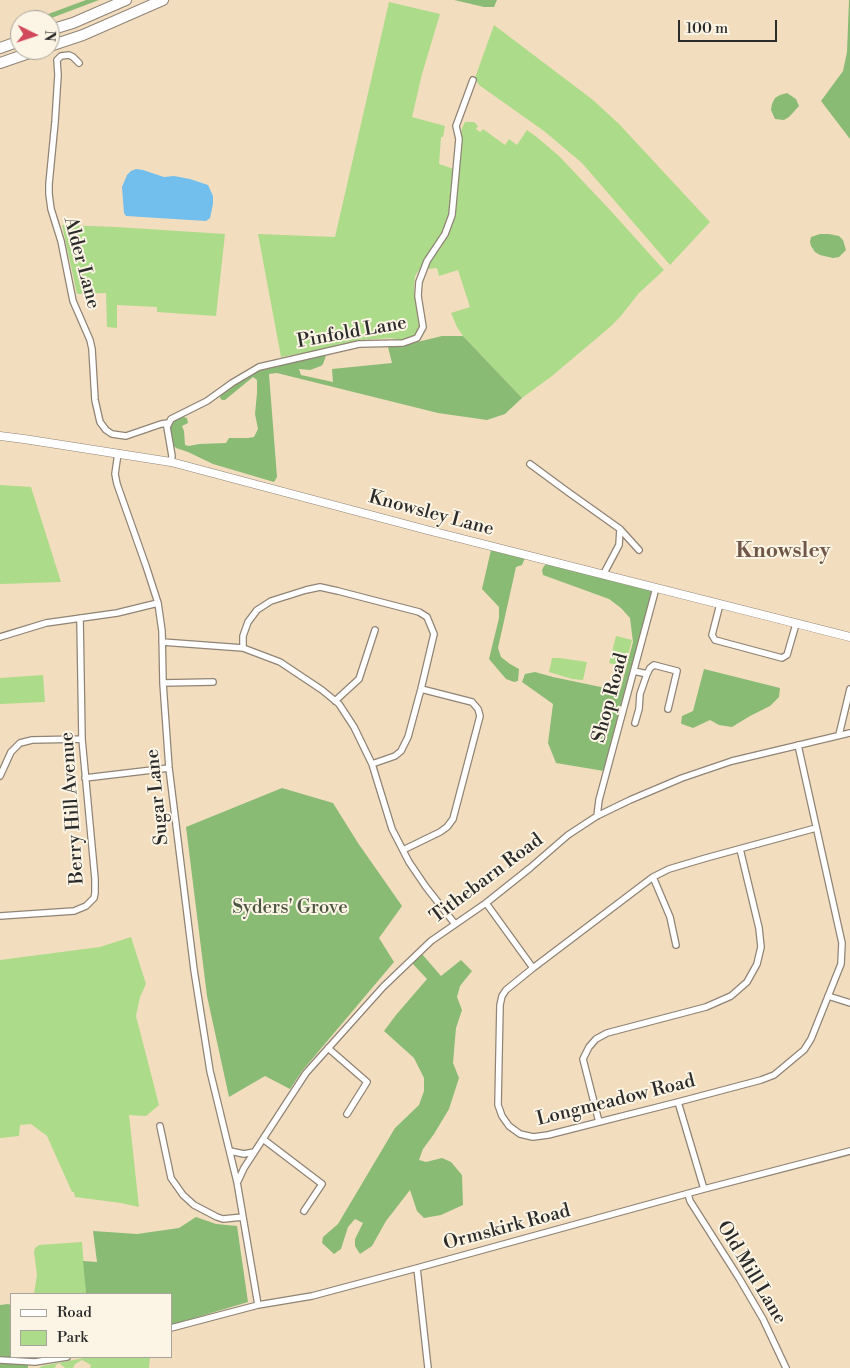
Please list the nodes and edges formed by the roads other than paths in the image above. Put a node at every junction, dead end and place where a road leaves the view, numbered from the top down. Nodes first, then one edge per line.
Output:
1 (126, 0) edge
2 (163, 0) edge
3 (60, 27) edge
4 (60, 43) edge
5 (79, 63) dead end
6 (473, 80) dead end
7 (168, 423) junction
8 (0, 436) edge
9 (118, 453) junction
10 (171, 462) junction
11 (530, 464) dead end
12 (620, 529) junction
13 (639, 550) dead end
14 (603, 575) junction
15 (656, 588) junction
16 (158, 603) junction
17 (720, 604) junction
18 (80, 618) junction
19 (796, 624) junction
20 (375, 630) dead end
21 (0, 637) edge
22 (850, 637) edge
23 (162, 642) junction
24 (243, 648) junction
25 (634, 671) junction
26 (648, 674) junction
27 (213, 682) dead end
28 (163, 683) junction
29 (421, 689) junction
30 (850, 689) edge
31 (335, 701) junction
32 (668, 709) dead end
33 (635, 723) dead end
34 (850, 733) edge
35 (839, 735) junction
36 (82, 739) junction
37 (798, 745) junction
38 (372, 764) junction
39 (169, 768) junction
40 (0, 776) edge
41 (85, 778) junction
42 (597, 816) junction
43 (816, 828) junction
44 (740, 849) junction
45 (404, 850) junction
46 (653, 877) junction
47 (486, 903) junction
48 (0, 916) edge
49 (455, 924) junction
50 (674, 937) junction
51 (667, 939) dead end
52 (676, 945) dead end
53 (533, 968) junction
54 (828, 996) junction
55 (850, 1003) edge
56 (328, 1048) junction
57 (678, 1102) junction
58 (347, 1114) dead end
59 (599, 1122) junction
60 (160, 1126) dead end
61 (263, 1139) junction
62 (230, 1151) junction
63 (850, 1151) edge
64 (254, 1152) junction
65 (237, 1182) junction
66 (704, 1189) junction
67 (688, 1194) junction
68 (304, 1211) dead end
69 (244, 1217) junction
70 (417, 1268) junction
71 (258, 1305) junction
72 (172, 1328) edge
73 (63, 1358) edge
74 (0, 1360) edge
75 (34, 1365) edge
76 (428, 1368) edge
77 (786, 1368) edge

1 - 3 highway
2 - 4 highway
5 - 7 street, Alder Lane
6 - 7 street, Pinfold Lane
7 - 10 street
8 - 9 main road, Knowsley Lane
9 - 10 main road, Knowsley Lane
9 - 16 street, Sugar Lane
10 - 14 main road, Knowsley Lane
11 - 12 street
12 - 13 street
12 - 14 street
14 - 15 main road, Knowsley Lane
15 - 17 main road, Knowsley Lane
15 - 25 street, Shop Road
16 - 18 street
16 - 23 street, Sugar Lane
17 - 19 main road, Knowsley Lane
17 - 19 street
18 - 21 street
18 - 36 street, Berry Hill Avenue
19 - 22 main road, Knowsley Lane
20 - 31 street
23 - 24 street
23 - 28 street, Sugar Lane
24 - 29 street
24 - 31 street
25 - 26 street
25 - 42 street, Shop Road
26 - 32 street
26 - 33 street
27 - 28 street
28 - 39 street, Sugar Lane
29 - 38 street
29 - 45 street
30 - 35 street
31 - 38 street
34 - 35 street, Tithebarn Road
35 - 37 street, Tithebarn Road
36 - 40 street
36 - 41 street, Berry Hill Avenue
37 - 42 street, Tithebarn Road
37 - 43 street, Longmeadow Road
38 - 45 street
39 - 41 street
39 - 62 street, Sugar Lane
41 - 48 street, Berry Hill Avenue
42 - 47 street, Tithebarn Road
43 - 44 street, Longmeadow Road
43 - 54 street, Longmeadow Road
44 - 46 street, Longmeadow Road
44 - 59 street
45 - 49 street
46 - 50 street
46 - 53 street, Longmeadow Road
47 - 49 street, Tithebarn Road
47 - 53 street
49 - 56 street, Tithebarn Road
50 - 51 street
50 - 52 street
53 - 59 street, Longmeadow Road
54 - 55 street
54 - 57 street, Longmeadow Road
56 - 58 street
56 - 61 street, Tithebarn Road
57 - 59 street, Longmeadow Road
57 - 66 street
60 - 69 street
61 - 64 street, Tithebarn Road
61 - 68 street
62 - 64 street
62 - 65 street, Sugar Lane
63 - 66 street, Ormskirk Road
64 - 65 street, Tithebarn Road
65 - 69 street, Sugar Lane
66 - 67 street, Ormskirk Road
67 - 70 street, Ormskirk Road
67 - 77 street, Old Mill Lane
69 - 71 street, Sugar Lane
70 - 71 street, Ormskirk Road
70 - 76 street
71 - 72 street, Ormskirk Road
73 - 75 street
74 - 75 street

